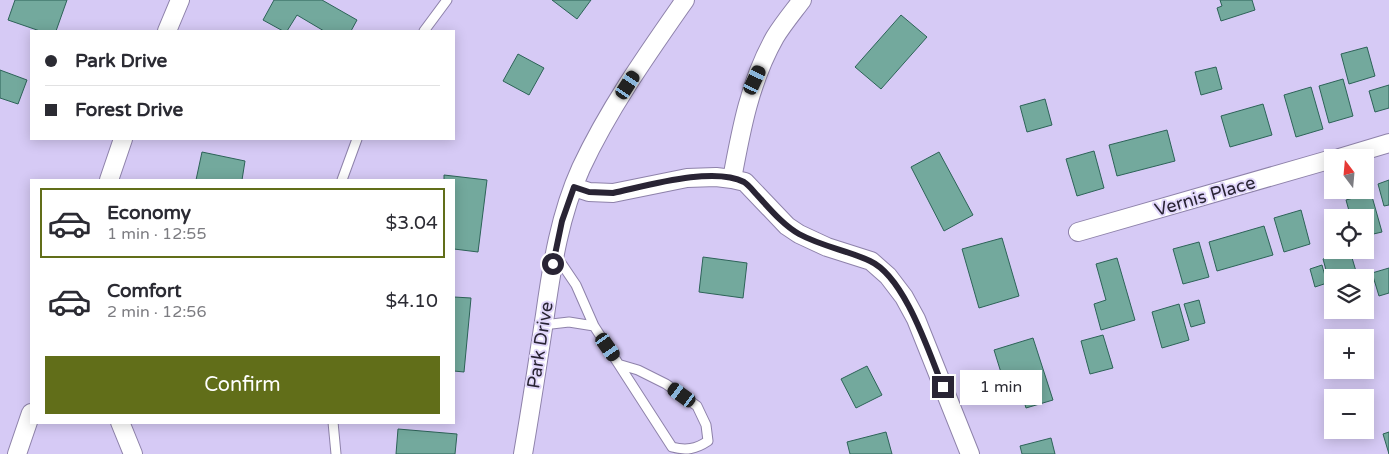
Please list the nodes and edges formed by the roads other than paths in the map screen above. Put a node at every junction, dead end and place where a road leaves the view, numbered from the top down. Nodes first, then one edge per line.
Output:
1 (180, 0) edge
2 (447, 0) edge
3 (685, 0) edge
4 (802, 0) edge
5 (167, 30) edge
6 (425, 30) edge
7 (123, 140) edge
8 (357, 140) edge
9 (1389, 143) edge
10 (1369, 149) edge
11 (1324, 161) edge
12 (109, 179) edge
13 (342, 179) edge
14 (732, 179) junction
15 (574, 187) junction
16 (1078, 232) dead end
17 (555, 254) junction
18 (544, 326) junction
19 (594, 326) junction
20 (621, 365) junction
21 (30, 416) edge
22 (121, 424) edge
23 (333, 424) edge
24 (17, 454) edge
25 (132, 454) edge
26 (336, 454) edge
27 (522, 454) edge
28 (970, 454) edge

1 - 5 street
2 - 6 lane
3 - 15 street, Park Drive
4 - 14 street
7 - 12 street
8 - 13 lane
9 - 10 street
11 - 16 street, Vernis Place
14 - 15 street
14 - 28 street
15 - 17 street, Park Drive
17 - 18 street, Park Drive
17 - 19 lane
18 - 19 lane
18 - 27 street, Park Drive
19 - 20 lane
20 - 20 lane
21 - 24 street
22 - 25 street
23 - 26 lane

